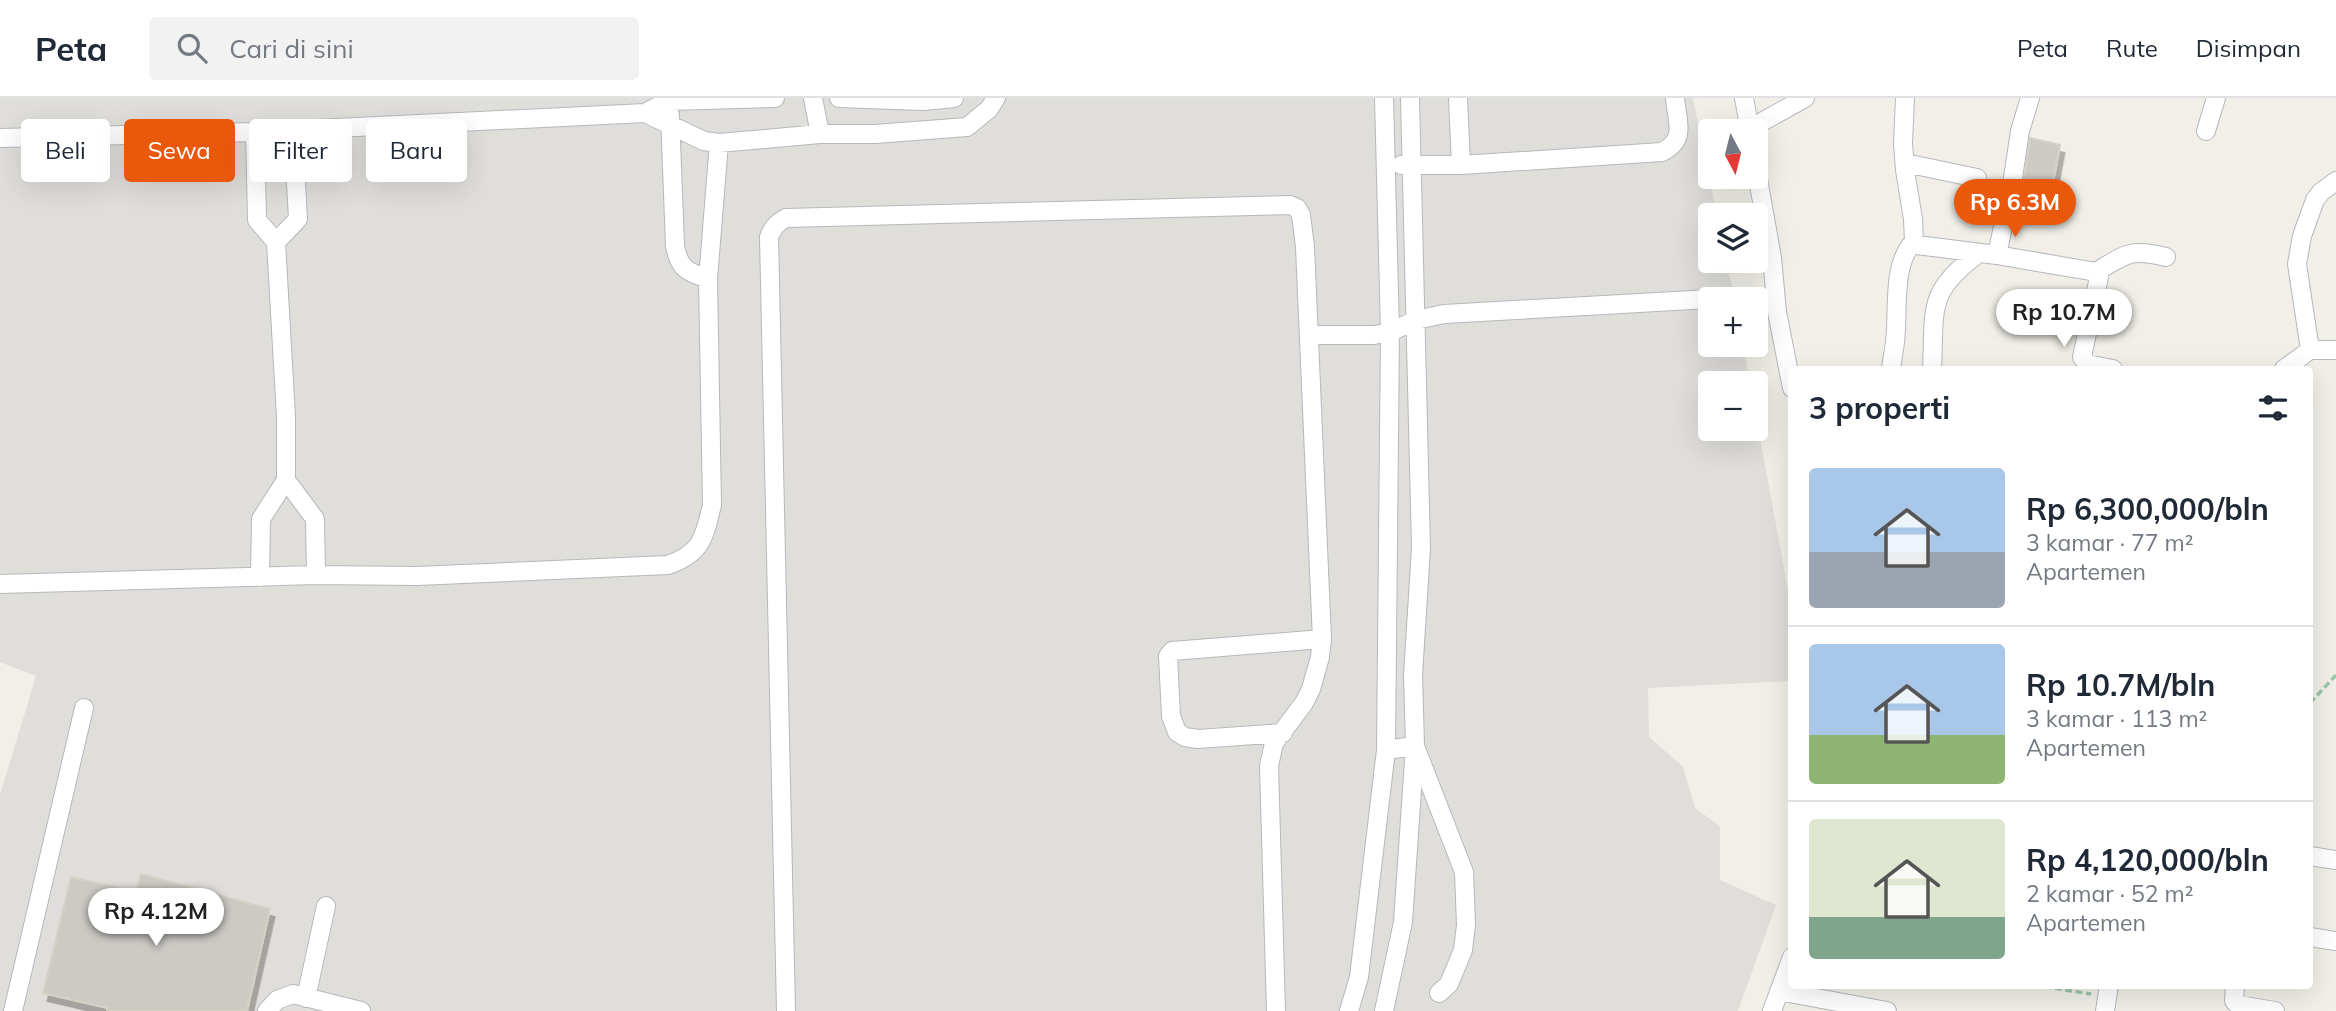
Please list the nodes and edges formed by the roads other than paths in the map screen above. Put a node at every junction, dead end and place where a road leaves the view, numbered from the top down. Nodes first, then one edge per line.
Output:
1 (775, 98) edge
2 (813, 98) edge
3 (839, 98) edge
4 (954, 98) edge
5 (996, 98) edge
6 (1384, 98) edge
7 (1410, 98) edge
8 (1458, 98) edge
9 (1675, 98) edge
10 (1744, 98) edge
11 (1805, 98) edge
12 (1905, 98) edge
13 (2030, 98) edge
14 (2216, 98) edge
15 (668, 101) junction
16 (645, 113) junction
17 (1747, 119) edge
18 (1768, 119) edge
19 (671, 124) junction
20 (352, 127) edge
21 (2206, 131) dead end
22 (249, 132) edge
23 (820, 134) junction
24 (0, 138) edge
25 (719, 143) junction
26 (1905, 163) junction
27 (1412, 164) junction
28 (1461, 165) junction
29 (1387, 166) junction
30 (1978, 178) dead end
31 (2336, 181) edge
32 (256, 182) edge
33 (296, 182) edge
34 (1760, 189) edge
35 (1914, 241) junction
36 (276, 243) junction
37 (1988, 254) junction
38 (2166, 257) dead end
39 (2096, 272) junction
40 (708, 279) junction
41 (1698, 300) edge
42 (1416, 320) junction
43 (1390, 332) junction
44 (1310, 335) junction
45 (2336, 349) edge
46 (2310, 350) junction
47 (1892, 366) edge
48 (1932, 366) edge
49 (2097, 366) edge
50 (2288, 366) edge
51 (1788, 368) edge
52 (286, 480) junction
53 (316, 575) junction
54 (260, 577) junction
55 (0, 584) edge
56 (1322, 639) junction
57 (84, 708) dead end
58 (1283, 733) junction
59 (1415, 746) junction
60 (1385, 750) junction
61 (2313, 856) edge
62 (2336, 860) edge
63 (326, 906) dead end
64 (2313, 937) edge
65 (2336, 941) edge
66 (1788, 967) edge
67 (2235, 989) edge
68 (1779, 991) junction
69 (1439, 993) dead end
70 (306, 998) junction
71 (13, 1011) edge
72 (267, 1011) edge
73 (361, 1011) edge
74 (786, 1011) edge
75 (1276, 1011) edge
76 (1349, 1011) edge
77 (1384, 1011) edge
78 (1772, 1011) edge
79 (1887, 1011) edge
80 (2275, 1011) edge

1 - 15 street
2 - 23 street
3 - 4 street
5 - 23 street
6 - 29 street
7 - 27 street
8 - 28 street
9 - 28 street
10 - 17 street
11 - 18 street
12 - 26 street
13 - 37 street
14 - 21 street
15 - 16 street
15 - 19 street
16 - 19 street
16 - 20 street
19 - 25 street
19 - 40 street
22 - 24 street
23 - 25 street
25 - 40 street
26 - 30 street
26 - 35 street
27 - 28 street
27 - 29 street
27 - 42 street
29 - 43 street
31 - 46 street
32 - 36 street
33 - 36 street
34 - 51 street
35 - 37 street
35 - 47 street
36 - 52 street
37 - 39 street
37 - 48 street
38 - 39 street
39 - 49 street
40 - 53 street
41 - 42 street
42 - 43 street
42 - 59 street
43 - 44 street
43 - 60 street
44 - 56 street
44 - 74 street
45 - 46 street
46 - 50 street
52 - 53 street
52 - 54 street
53 - 54 street
54 - 55 street
56 - 58 street
56 - 58 street
57 - 71 street
58 - 75 street
59 - 60 street
59 - 69 street
59 - 77 street
60 - 76 street
61 - 62 street
63 - 70 street
64 - 65 street
66 - 68 street
67 - 80 street
68 - 78 street
68 - 79 street
70 - 72 street
70 - 73 street

